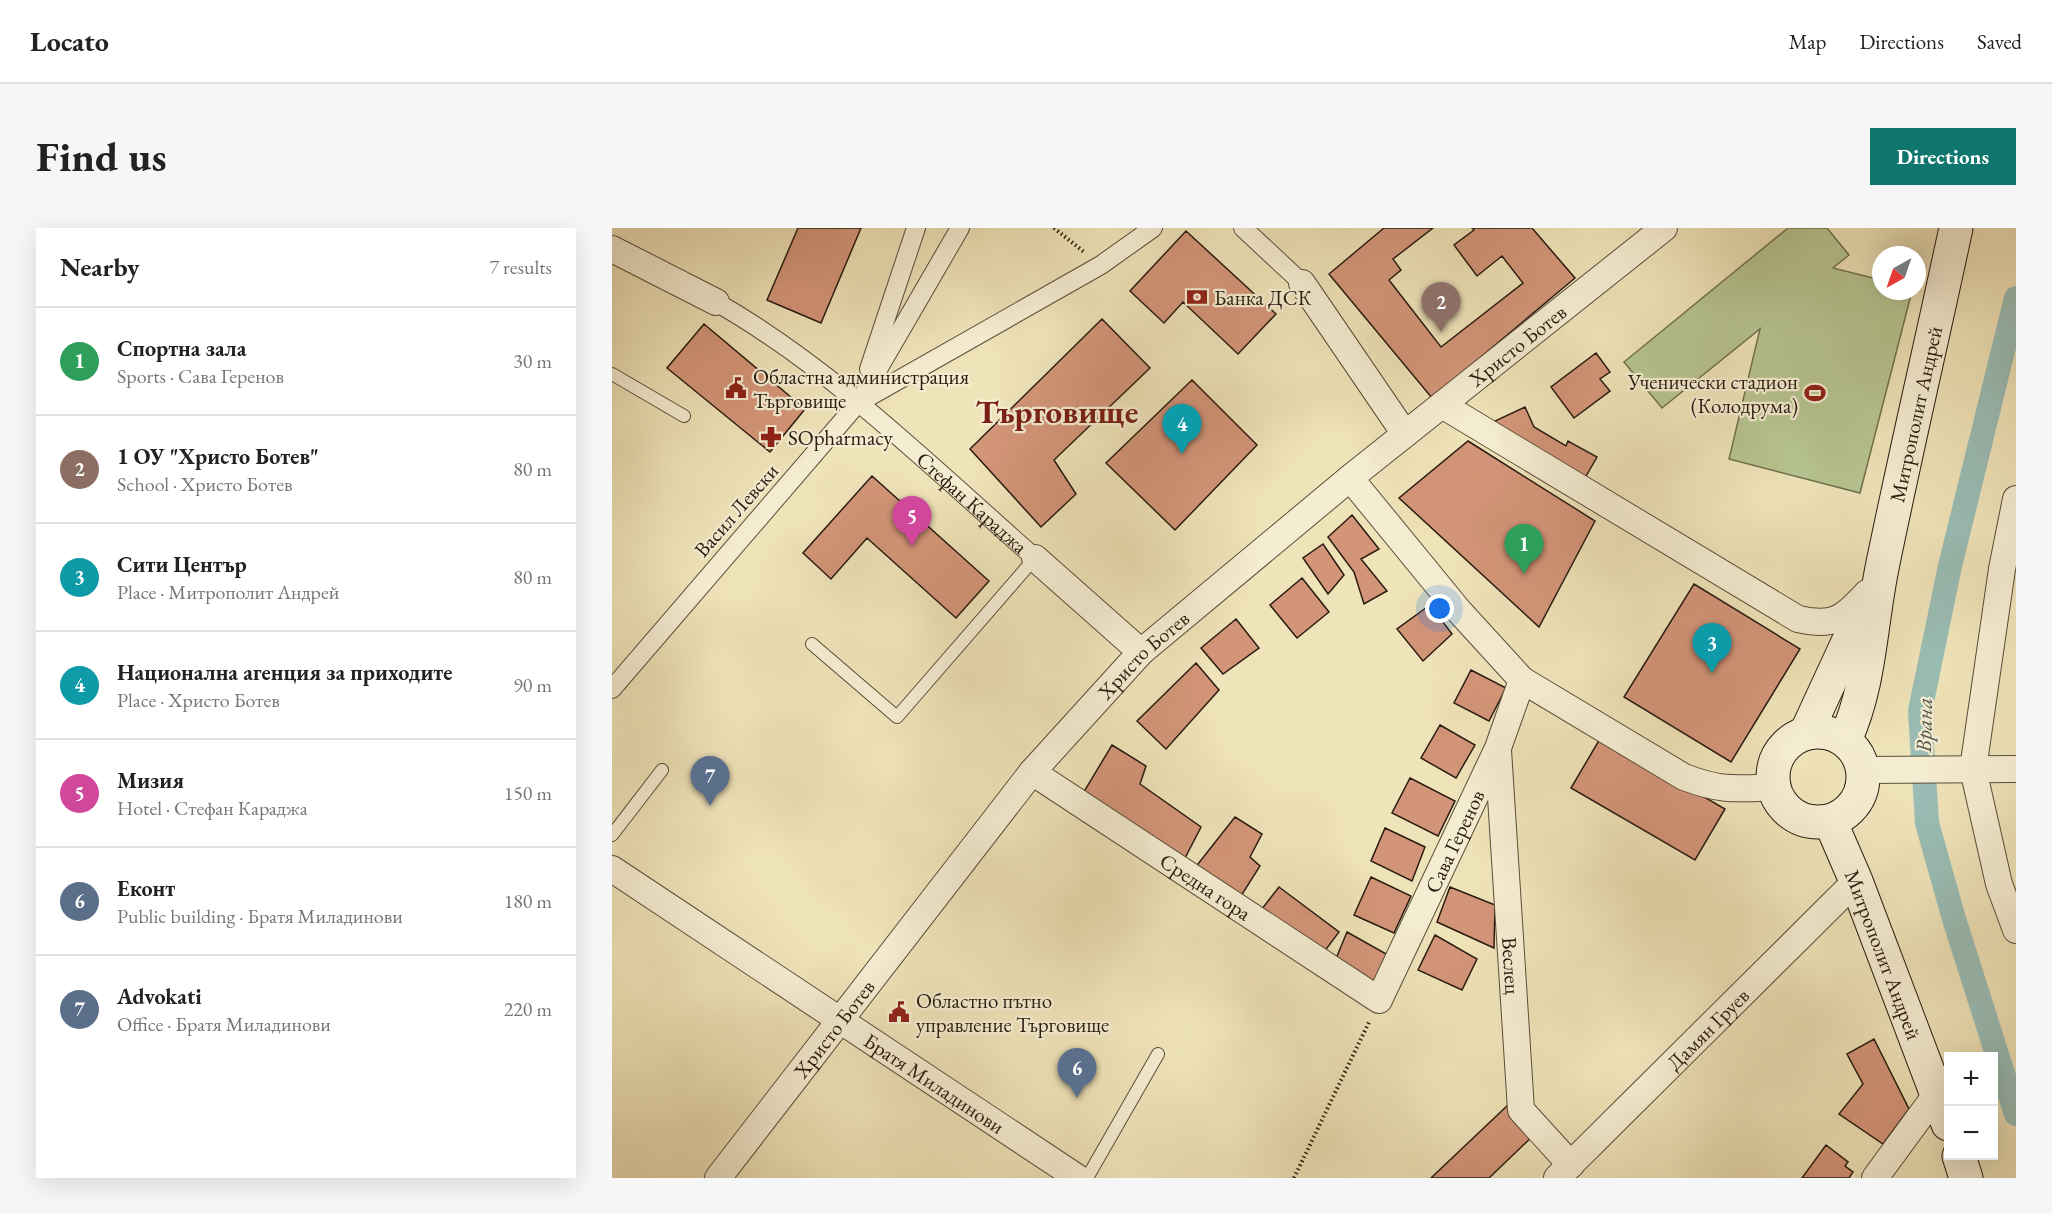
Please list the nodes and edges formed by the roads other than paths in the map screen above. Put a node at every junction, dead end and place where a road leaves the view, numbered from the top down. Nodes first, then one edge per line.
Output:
1 (916, 228) edge
2 (960, 228) edge
3 (1153, 228) edge
4 (1243, 228) edge
5 (1664, 228) edge
6 (1956, 228) edge
7 (612, 249) edge
8 (1302, 283) joint
9 (716, 302) joint
10 (612, 374) edge
11 (858, 403) junction
12 (1442, 405) junction
13 (684, 416) dead end
14 (1405, 434) junction
15 (1350, 478) junction
16 (2016, 499) edge
17 (2012, 527) edge
18 (1035, 558) junction
19 (1878, 576) junction
20 (812, 644) dead end
21 (1141, 652) junction
22 (1522, 680) junction
23 (612, 689) edge
24 (1806, 733) junction
25 (1845, 741) junction
26 (1498, 748) junction
27 (1966, 769) junction
28 (2016, 769) edge
29 (662, 770) dead end
30 (1874, 770) junction
31 (1032, 772) junction
32 (1774, 787) junction
33 (1830, 821) junction
34 (612, 836) edge
35 (612, 869) edge
36 (1856, 881) junction
37 (2016, 930) edge
38 (1379, 1000) joint
39 (839, 1019) junction
40 (1158, 1054) dead end
41 (1938, 1092) junction
42 (1944, 1111) edge
43 (1961, 1160) edge
44 (1564, 1171) edge
45 (718, 1178) edge
46 (1078, 1178) edge
47 (1087, 1178) edge
48 (1875, 1178) edge
49 (1966, 1178) edge

1 - 11 street
2 - 11 street
3 - 11 street, Васил Левски
4 - 8 street
5 - 12 street, Христо Ботев
6 - 19 main road, Митрополит Андрей
7 - 9 street, Стефан Караджа
8 - 14 street
9 - 11 street, Стефан Караджа
10 - 13 lane
11 - 18 street, Стефан Караджа
11 - 23 street, Васил Левски
12 - 14 street, Христо Ботев
12 - 19 street
14 - 15 street, Христо Ботев
15 - 21 street, Христо Ботев
15 - 22 street
16 - 17 street
17 - 27 street
18 - 20 lane
18 - 21 street, Стефан Караджа
19 - 24 main road, Митрополит Андрей
19 - 25 main road, Митрополит Андрей
21 - 31 street, Христо Ботев
22 - 26 street, Сава Геренов
22 - 32 street
24 - 25 main road
24 - 32 main road, Митрополит Андрей
25 - 30 main road
26 - 38 street, Сава Геренов
26 - 44 street, Веслец
27 - 28 street
27 - 30 street
27 - 37 street
29 - 34 lane
30 - 33 main road
31 - 38 street, Средна гора
31 - 39 street, Христо Ботев
32 - 33 main road
33 - 36 main road, Митрополит Андрей
35 - 39 street, Братя Миладинови
36 - 41 main road, Митрополит Андрей
36 - 44 street, Дамян Груев
39 - 45 street, Христо Ботев
39 - 46 street, Братя Миладинови
40 - 47 lane
41 - 42 main road, Митрополит Андрей
41 - 48 street
43 - 49 main road

